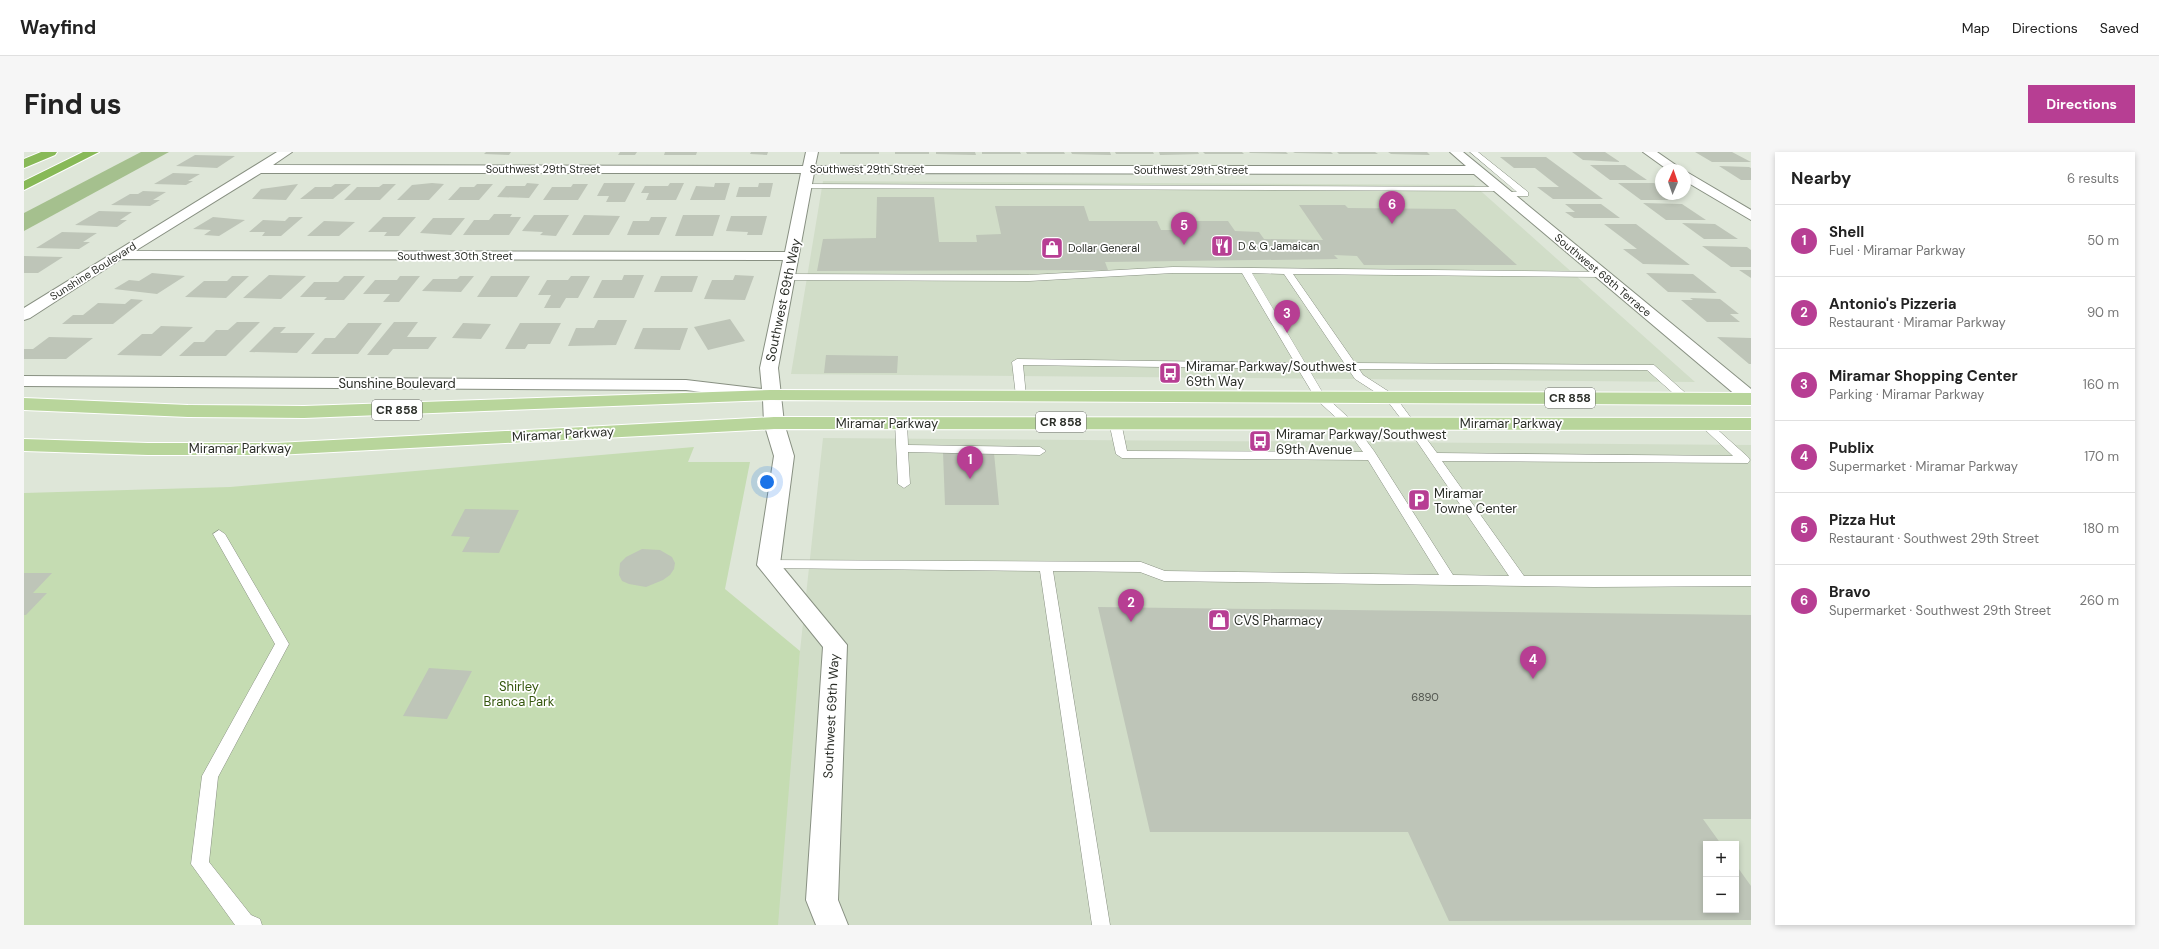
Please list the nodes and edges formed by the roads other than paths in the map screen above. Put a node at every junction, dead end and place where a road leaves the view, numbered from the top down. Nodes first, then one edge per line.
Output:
1 (50, 152) edge
2 (93, 152) edge
3 (286, 152) edge
4 (812, 152) edge
5 (1456, 152) edge
6 (1474, 152) edge
7 (1649, 152) edge
8 (24, 164) edge
9 (1668, 164) edge
10 (257, 169) junction
11 (809, 169) junction
12 (1478, 170) junction
13 (1691, 179) edge
14 (24, 186) edge
15 (806, 186) junction
16 (1503, 192) junction
17 (1751, 216) edge
18 (118, 255) junction
19 (792, 256) junction
20 (1245, 270) junction
21 (1286, 270) junction
22 (1601, 274) junction
23 (788, 277) junction
24 (24, 315) edge
25 (1302, 366) junction
26 (1351, 366) junction
27 (24, 381) edge
28 (770, 395) junction
29 (1021, 396) junction
30 (1320, 397) junction
31 (1390, 397) junction
32 (1686, 399) junction
33 (1751, 399) edge
34 (24, 404) edge
35 (901, 422) junction
36 (1115, 422) junction
37 (1347, 422) junction
38 (1409, 422) junction
39 (774, 423) junction
40 (1705, 424) junction
41 (1751, 424) edge
42 (24, 445) edge
43 (902, 448) junction
44 (1040, 451) dead end
45 (1372, 456) junction
46 (1434, 457) junction
47 (904, 484) dead end
48 (219, 534) dead end
49 (768, 564) junction
50 (1046, 567) junction
51 (1450, 580) junction
52 (1520, 581) junction
53 (1751, 581) edge
54 (253, 925) edge
55 (832, 925) edge
56 (1101, 925) edge

1 - 8 highway
2 - 14 highway
3 - 10 street, Sunshine Boulevard
4 - 11 street, Southwest 69th Way
5 - 12 street, Southwest 68th Terrace
6 - 16 lane
7 - 9 street
10 - 11 street, Southwest 29th Street
10 - 18 street, Sunshine Boulevard
11 - 12 street, Southwest 29th Street
11 - 15 street, Southwest 69th Way
12 - 16 street, Southwest 68th Terrace
13 - 17 street
15 - 16 lane
15 - 19 street, Southwest 69th Way
16 - 22 street, Southwest 68th Terrace
18 - 19 street, Southwest 30th Street
18 - 24 street, Sunshine Boulevard
19 - 23 street, Southwest 69th Way
20 - 21 lane
20 - 23 lane
20 - 25 lane
21 - 22 lane
21 - 26 lane
22 - 33 street, Southwest 68th Terrace
23 - 28 street, Southwest 69th Way
25 - 29 lane
25 - 30 lane
26 - 31 lane
26 - 32 lane
27 - 28 street, Sunshine Boulevard
28 - 29 main road, Miramar Parkway / CR 858
28 - 34 main road, Miramar Parkway / CR 858
28 - 39 street, Southwest 69th Way
29 - 30 main road, Miramar Parkway / CR 858
30 - 31 main road, Miramar Parkway / CR 858
30 - 37 lane
31 - 32 main road, Miramar Parkway / CR 858
31 - 38 lane
32 - 33 main road, Miramar Parkway / CR 858
35 - 36 main road, Miramar Parkway / CR 858
35 - 39 main road, Miramar Parkway / CR 858
35 - 43 lane
36 - 37 main road, Miramar Parkway / CR 858
36 - 45 lane
37 - 38 main road, Miramar Parkway / CR 858
37 - 45 lane
38 - 40 main road, Miramar Parkway / CR 858
38 - 46 lane
39 - 42 main road, Miramar Parkway / CR 858
39 - 49 street, Southwest 69th Way
40 - 41 main road, Miramar Parkway / CR 858
40 - 46 lane
43 - 44 lane
43 - 47 lane
45 - 51 lane
46 - 52 lane
48 - 54 lane
49 - 50 lane
49 - 55 street, Southwest 69th Way
50 - 51 lane
50 - 56 lane
51 - 52 lane
52 - 53 lane

